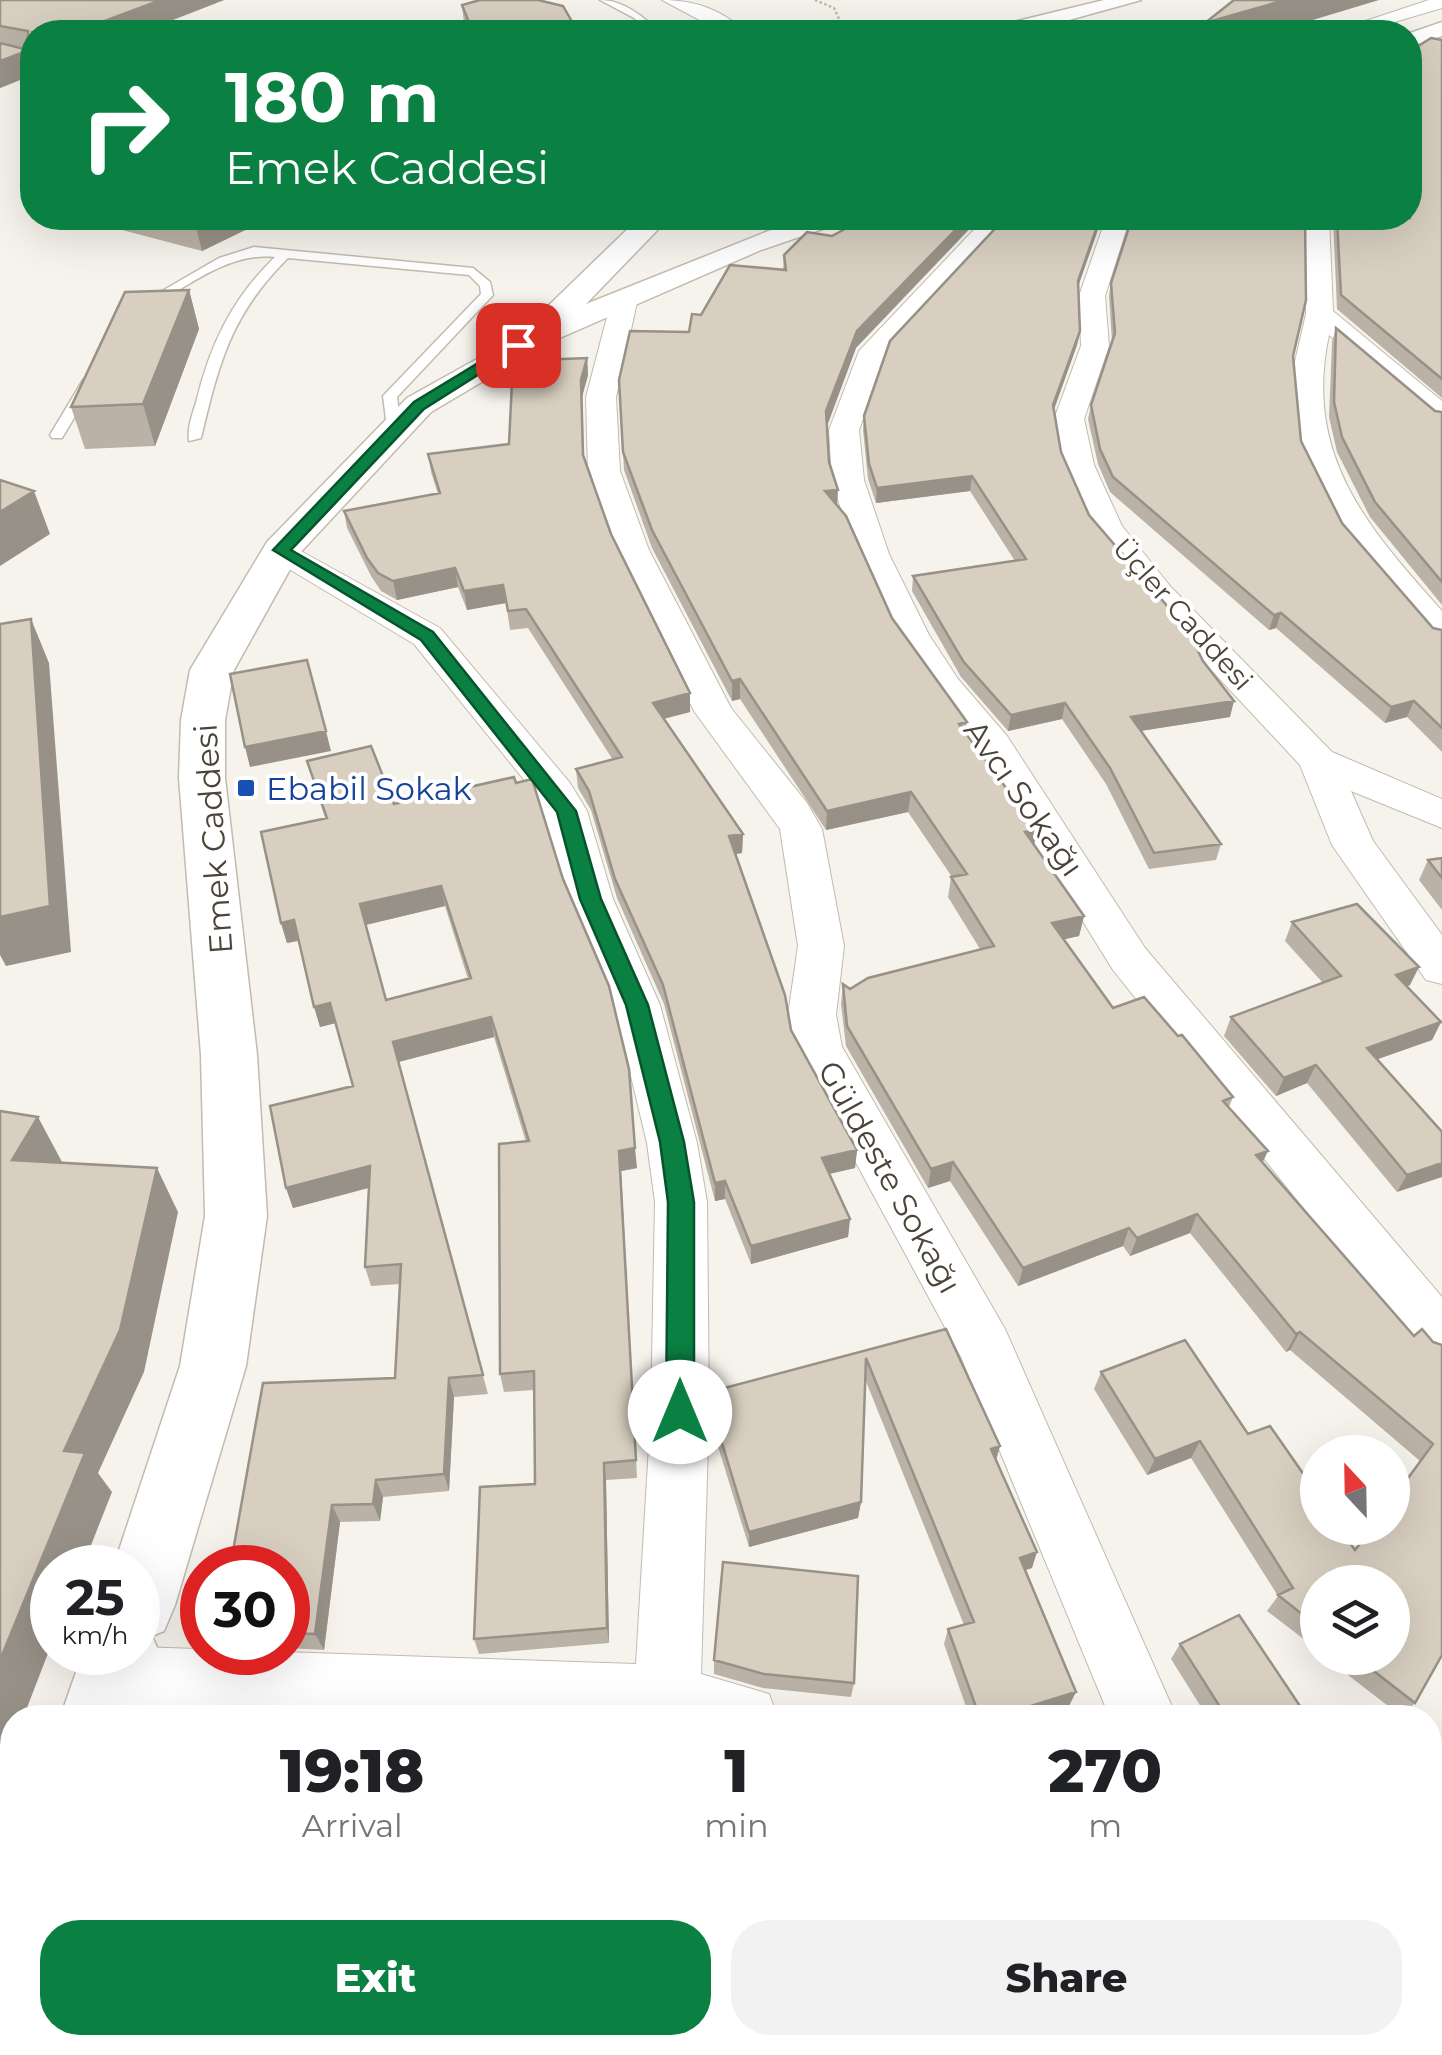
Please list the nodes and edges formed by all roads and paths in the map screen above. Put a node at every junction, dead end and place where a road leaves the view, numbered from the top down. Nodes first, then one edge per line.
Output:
1 (604, 0) edge
2 (671, 0) edge
3 (815, 0) edge
4 (1130, 0) edge
5 (1442, 2) edge
6 (642, 20) edge
7 (712, 20) edge
8 (840, 20) edge
9 (1049, 20) edge
10 (1382, 20) edge
11 (643, 230) edge
12 (792, 230) edge
13 (987, 230) edge
14 (1114, 230) edge
15 (1317, 230) edge
16 (286, 253) junction
17 (625, 298) junction
18 (1320, 314) junction
19 (131, 317) edge
20 (536, 337) junction
21 (92, 375) edge
22 (1442, 416) edge
23 (57, 435) dead end
24 (394, 435) junction
25 (194, 438) dead end
26 (281, 550) junction
27 (1442, 632) edge
28 (1318, 761) junction
29 (1442, 816) edge
30 (1442, 968) edge
31 (1442, 1338) edge
32 (157, 1545) edge
33 (110, 1683) edge
34 (599, 1705) edge
35 (666, 1705) edge
36 (1138, 1705) edge

1 - 6 lane
2 - 7 street
3 - 8 path
4 - 9 street
5 - 10 street
11 - 20 street
12 - 17 street, Emek Caddesi
13 - 31 street, Avcı Sokağı
14 - 28 street, Üçler Caddesi
15 - 18 street
16 - 19 lane
16 - 24 lane
16 - 25 lane
17 - 20 street, Emek Caddesi
17 - 36 street, Güldeste Sokağı
18 - 22 street
18 - 27 street
20 - 24 street, Emek Caddesi
21 - 23 lane
24 - 26 street, Emek Caddesi
26 - 32 street, Emek Caddesi
26 - 35 street
28 - 29 street
28 - 30 street, Üçler Caddesi
33 - 34 street

